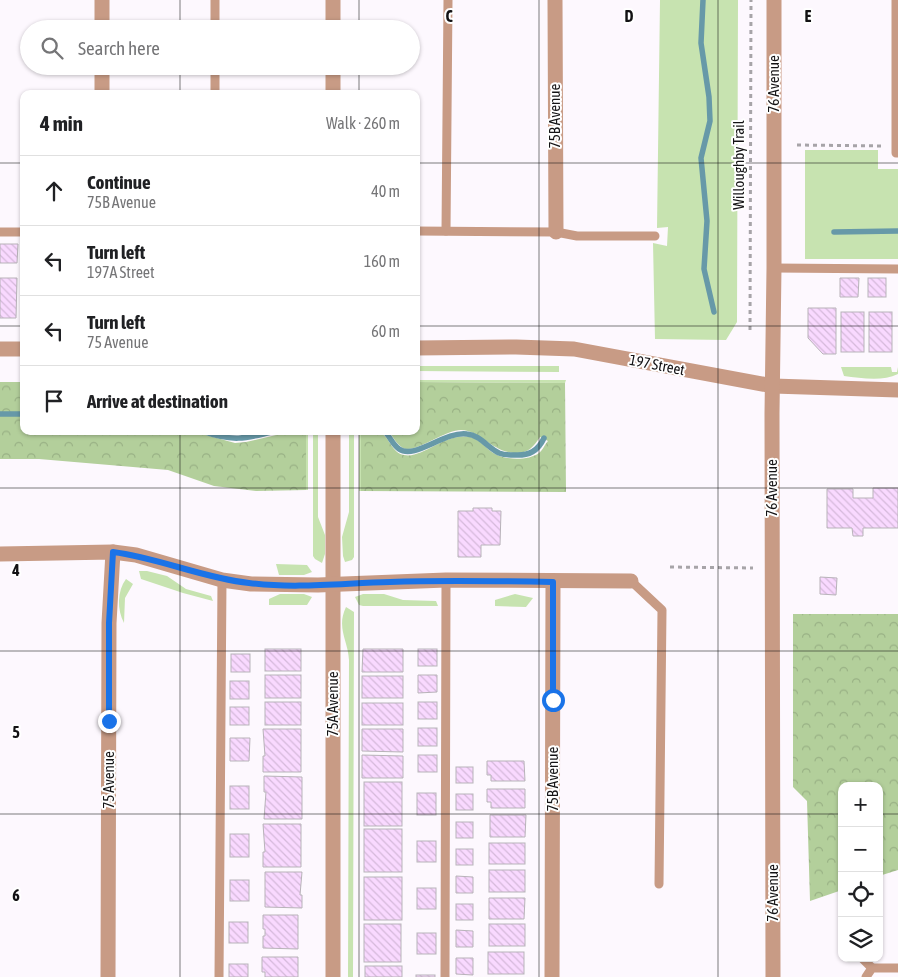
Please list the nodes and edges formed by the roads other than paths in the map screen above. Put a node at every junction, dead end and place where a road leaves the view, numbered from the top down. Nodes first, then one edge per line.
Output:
1 (102, 0) edge
2 (215, 0) edge
3 (333, 0) edge
4 (448, 0) edge
5 (555, 0) edge
6 (774, 0) edge
7 (896, 0) edge
8 (102, 20) edge
9 (215, 20) edge
10 (333, 20) edge
11 (102, 75) edge
12 (215, 75) edge
13 (333, 75) edge
14 (102, 90) edge
15 (215, 90) edge
16 (333, 90) edge
17 (898, 153) edge
18 (420, 231) edge
19 (446, 231) junction
20 (0, 232) edge
21 (20, 232) edge
22 (556, 232) junction
23 (655, 236) dead end
24 (774, 268) junction
25 (898, 269) edge
26 (420, 348) edge
27 (0, 349) edge
28 (20, 349) edge
29 (773, 386) junction
30 (898, 390) edge
31 (333, 435) edge
32 (113, 552) junction
33 (0, 554) edge
34 (222, 580) junction
35 (446, 580) junction
36 (631, 581) joint
37 (553, 582) junction
38 (333, 584) junction
39 (659, 884) dead end
40 (866, 962) edge
41 (872, 968) junction
42 (898, 968) edge
43 (108, 977) edge
44 (219, 977) edge
45 (333, 977) edge
46 (445, 977) edge
47 (552, 977) edge
48 (773, 977) edge
49 (866, 977) edge

1 - 8 street
2 - 9 lane
3 - 10 street
4 - 19 lane
5 - 22 street, 75B Avenue
6 - 24 street, 76 Avenue
7 - 17 lane
11 - 14 street
12 - 15 lane
13 - 16 street
18 - 19 lane
19 - 22 lane
20 - 21 lane
22 - 23 lane
24 - 25 lane
24 - 29 street, 76 Avenue
26 - 29 street, 197 Street
27 - 28 street
29 - 30 street, 197 Street
29 - 48 street, 76 Avenue
31 - 38 street, 75A Avenue
32 - 33 street
32 - 34 street
32 - 43 street, 75 Avenue
34 - 38 street
34 - 44 lane
35 - 37 street
35 - 38 street
35 - 46 lane
36 - 37 street
36 - 39 lane
37 - 47 street, 75B Avenue
38 - 45 street, 75A Avenue
40 - 41 lane
41 - 42 lane
41 - 49 lane

